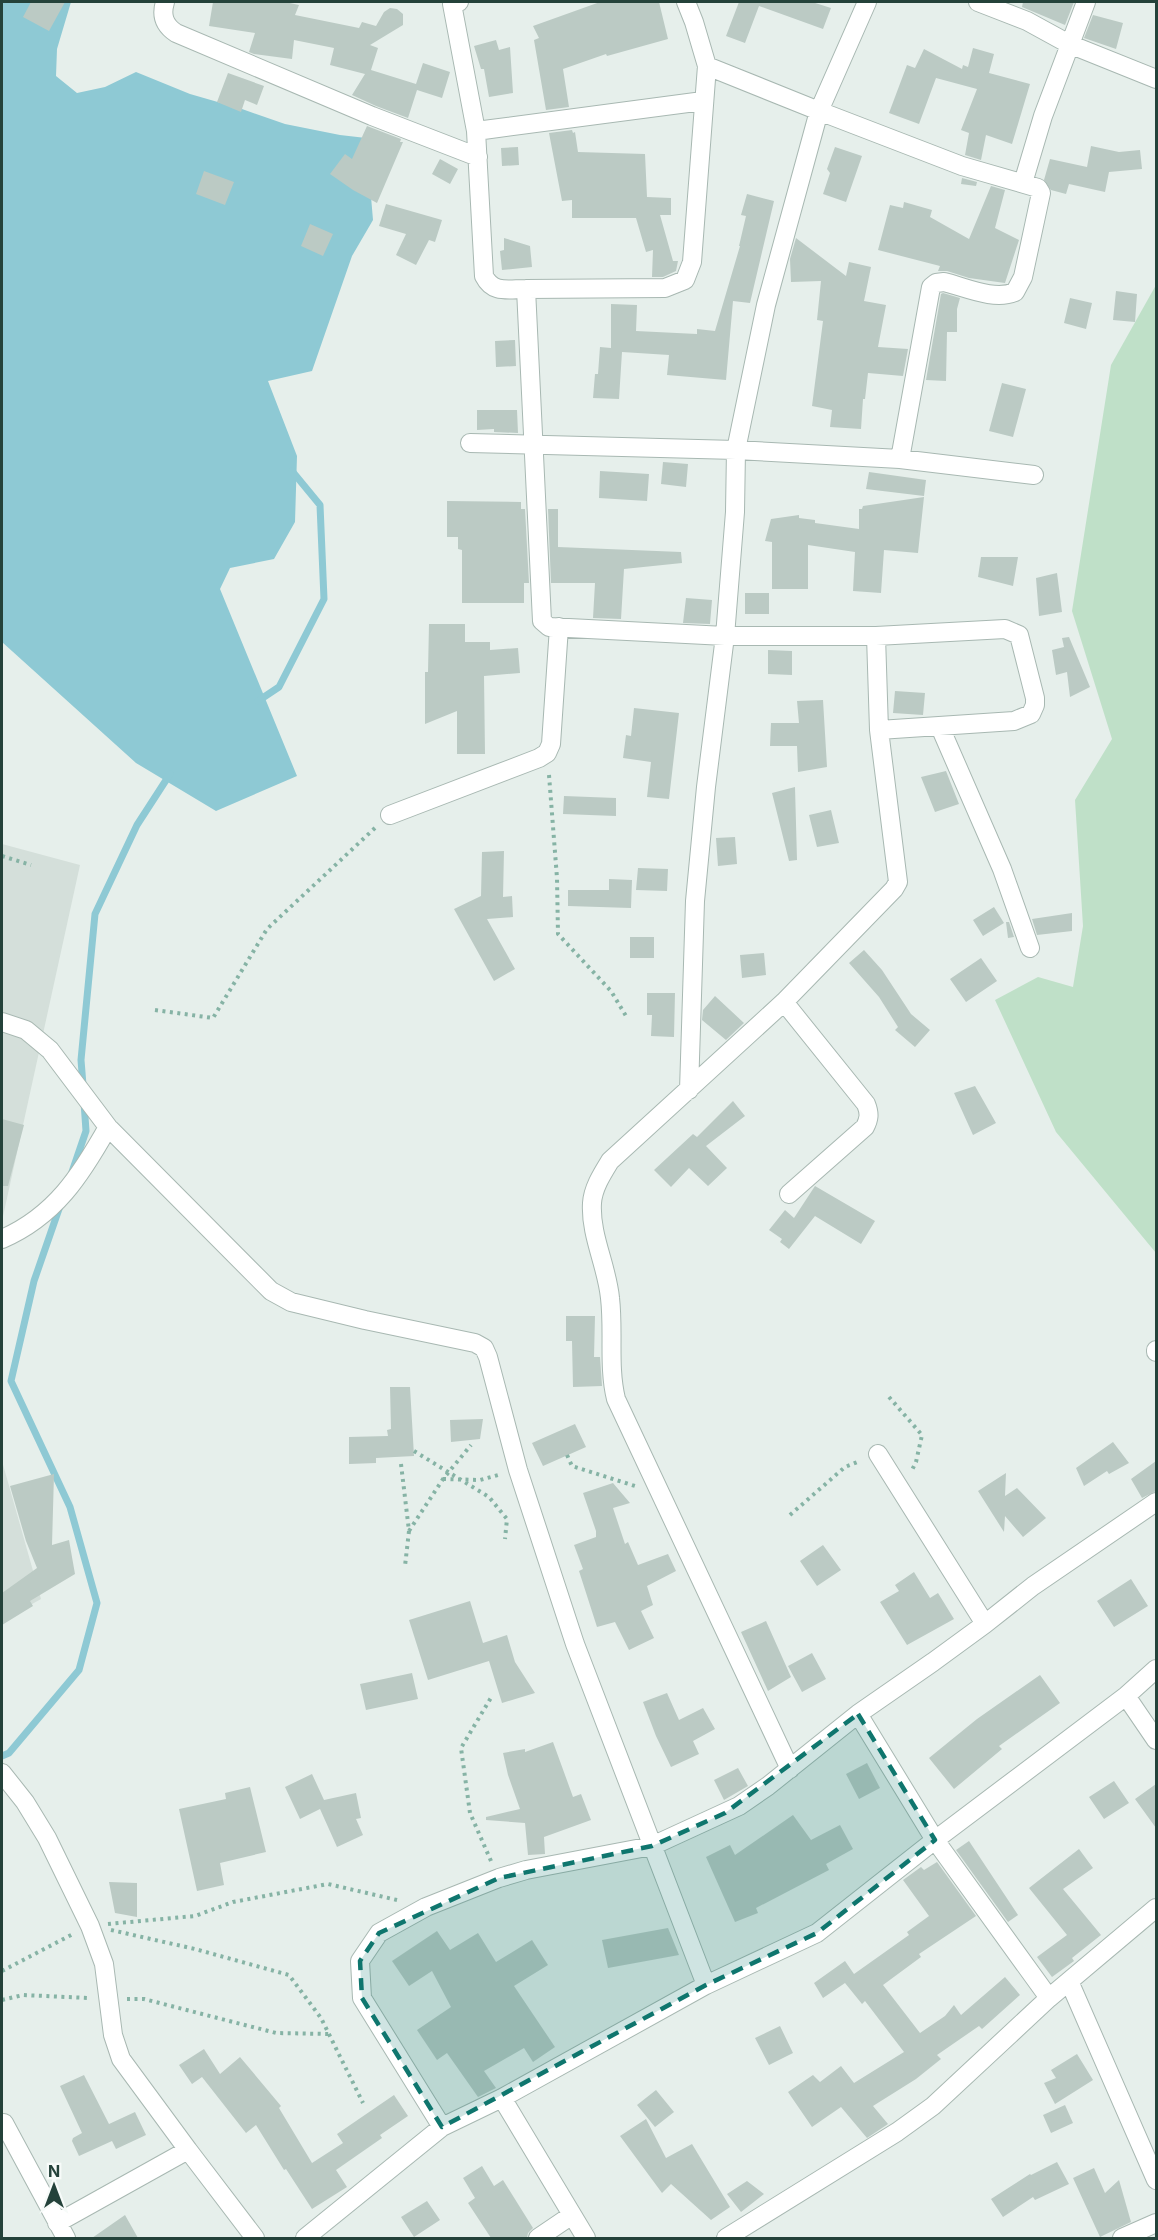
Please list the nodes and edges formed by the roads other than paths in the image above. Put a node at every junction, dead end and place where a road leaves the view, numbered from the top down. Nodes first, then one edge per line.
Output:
1 (165, 2) edge
2 (452, 2) edge
3 (686, 2) edge
4 (867, 2) edge
5 (978, 2) edge
6 (1086, 2) edge
7 (1069, 44) junction
8 (707, 66) junction
9 (1156, 79) edge
10 (703, 101) junction
11 (819, 111) junction
12 (476, 131) junction
13 (478, 157) junction
14 (1023, 183) junction
15 (526, 289) junction
16 (470, 443) dead end
17 (534, 444) junction
18 (736, 450) junction
19 (900, 459) junction
20 (1034, 475) dead end
21 (559, 627) junction
22 (725, 636) junction
23 (876, 636) junction
24 (940, 727) junction
25 (879, 730) junction
26 (390, 815) road end
27 (1030, 948) dead end
28 (784, 1002) junction
29 (2, 1022) edge
30 (689, 1090) junction
31 (108, 1127) junction
32 (789, 1194) dead end
33 (2, 1239) edge
34 (878, 1454) road end
35 (1156, 1502) edge
36 (985, 1624) junction
37 (1156, 1669) edge
38 (1126, 1696) junction
39 (858, 1714) junction
40 (1156, 1740) edge
41 (789, 1768) junction
42 (2, 1773) edge
43 (935, 1840) junction
44 (652, 1846) junction
45 (1156, 1908) edge
46 (1069, 1981) junction
47 (706, 1985) junction
48 (1049, 1998) junction
49 (502, 2098) junction
50 (4, 2122) dead end
51 (442, 2127) junction
52 (188, 2150) junction
53 (1156, 2180) edge
54 (572, 2215) junction
55 (1156, 2223) edge
56 (62, 2231) edge
57 (255, 2238) edge
58 (306, 2238) edge
59 (538, 2238) edge
60 (586, 2238) edge
61 (726, 2238) edge
62 (1122, 2238) edge

1 - 13 street
2 - 12 street
3 - 8 street
4 - 11 street
5 - 7 street
6 - 7 street
7 - 9 street
7 - 14 street
8 - 10 street
8 - 11 street
10 - 12 street
10 - 15 street
11 - 14 street
11 - 18 street
12 - 13 street
13 - 15 street
14 - 19 street
15 - 17 street
16 - 17 street
17 - 18 street
17 - 21 street
18 - 19 street
18 - 22 street
19 - 20 street
21 - 22 street
21 - 26 street
22 - 23 street
22 - 30 street
23 - 24 street
23 - 25 street
24 - 25 street
24 - 27 street
25 - 28 street
28 - 30 street
28 - 32 street
29 - 31 street
30 - 41 street
31 - 33 street
31 - 44 street
34 - 36 street
35 - 36 street
36 - 39 street
37 - 38 street
38 - 40 street
38 - 43 street
39 - 41 street
39 - 43 street
41 - 44 street
42 - 52 street
43 - 47 street
43 - 48 street
44 - 47 street
44 - 51 street
45 - 46 street
46 - 48 street
46 - 53 street
47 - 49 street
48 - 61 street
49 - 51 street
49 - 54 street
50 - 56 street
51 - 58 street
52 - 56 street
52 - 57 street
54 - 59 street
54 - 60 street
55 - 62 street

